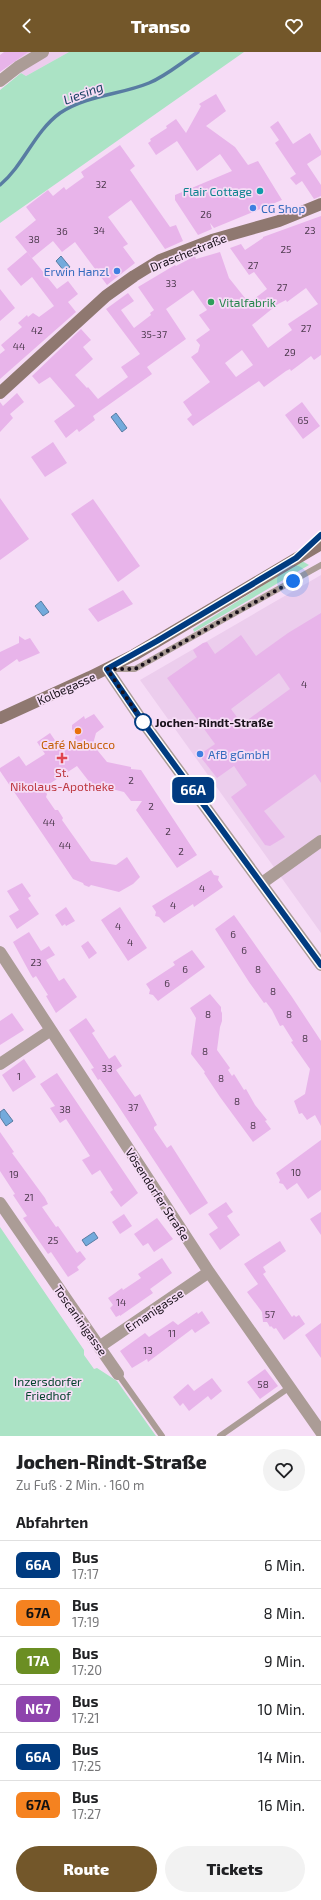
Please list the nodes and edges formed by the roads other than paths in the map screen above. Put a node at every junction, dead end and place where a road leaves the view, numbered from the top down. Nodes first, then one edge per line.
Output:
1 (43, 52) edge
2 (0, 81) edge
3 (321, 204) edge
4 (0, 393) edge
5 (321, 535) edge
6 (321, 544) edge
7 (296, 558) junction
8 (321, 565) edge
9 (107, 669) junction
10 (0, 718) edge
11 (321, 841) edge
12 (262, 883) junction
13 (0, 952) edge
14 (321, 966) edge
15 (51, 1030) junction
16 (0, 1064) edge
17 (0, 1203) edge
18 (209, 1272) junction
19 (99, 1347) junction
20 (118, 1374) joint
21 (290, 1387) junction
22 (321, 1432) edge
23 (162, 1436) edge
24 (220, 1436) edge

1 - 2 street
3 - 4 main road, Draschestraße
5 - 7 main road, Kolbegasse
6 - 7 main road, Kolbegasse
7 - 9 main road, Kolbegasse
8 - 9 lane
9 - 10 main road, Kolbegasse
9 - 12 street
11 - 12 street
12 - 14 street
13 - 15 street, Vösendorfer Straße
15 - 16 street
15 - 18 street, Vösendorfer Straße
17 - 19 street, Toscaninigasse
18 - 19 street, Ernanigasse
18 - 21 street, Vösendorfer Straße
19 - 20 street, Toscaninigasse
20 - 23 lane, Toscaninigasse
21 - 22 street, Vösendorfer Straße
21 - 24 lane

